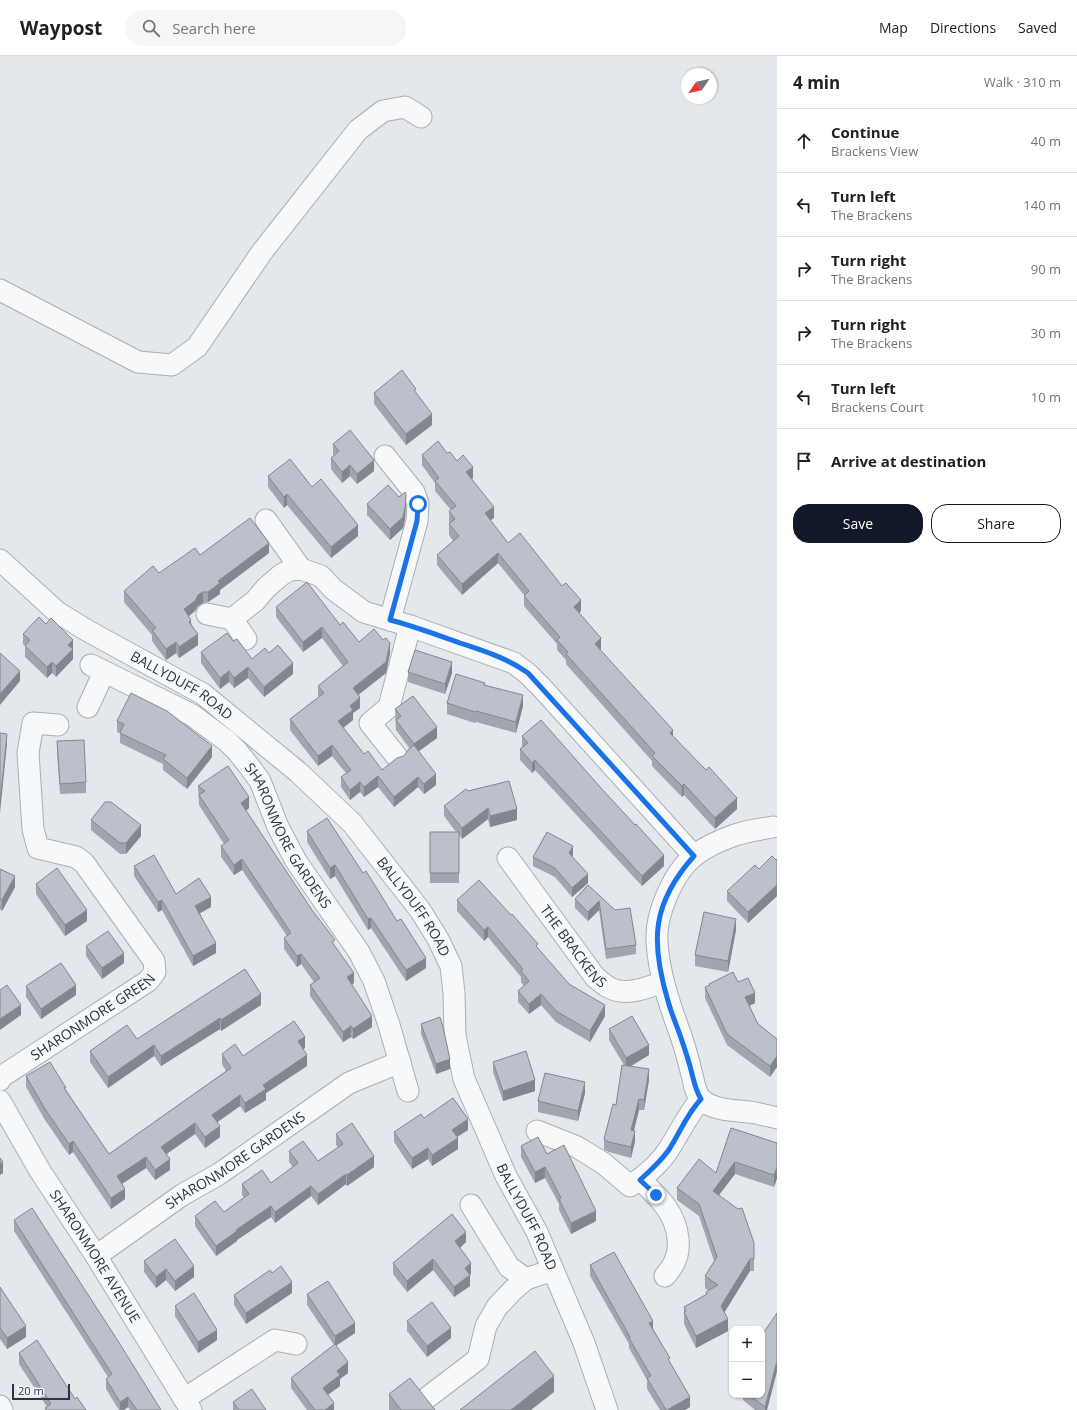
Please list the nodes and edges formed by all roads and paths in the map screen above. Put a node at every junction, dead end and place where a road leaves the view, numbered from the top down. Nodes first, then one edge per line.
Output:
1 (421, 117) dead end
2 (0, 290) edge
3 (385, 456) dead end
4 (266, 520) dead end
5 (0, 560) edge
6 (301, 569) junction
7 (207, 614) dead end
8 (232, 619) junction
9 (390, 620) junction
10 (410, 626) junction
11 (246, 639) dead end
12 (88, 707) dead end
13 (58, 725) dead end
14 (397, 756) edge
15 (773, 827) dead end
16 (694, 856) junction
17 (508, 858) dead end
18 (663, 982) junction
19 (400, 1062) junction
20 (0, 1080) edge
21 (408, 1091) dead end
22 (701, 1099) junction
23 (0, 1102) edge
24 (777, 1118) edge
25 (537, 1131) dead end
26 (640, 1180) junction
27 (470, 1205) dead end
28 (96, 1256) junction
29 (553, 1270) junction
30 (665, 1276) dead end
31 (526, 1279) junction
32 (296, 1344) dead end
33 (428, 1397) dead end
34 (188, 1404) edge
35 (0, 1406) edge
36 (2, 1410) edge
37 (607, 1410) edge

1 - 2 street
3 - 9 street
4 - 6 street
5 - 29 street, BALLYDUFF ROAD
6 - 8 street
6 - 9 street
7 - 8 street
8 - 11 street
9 - 10 street
10 - 14 street
10 - 16 street
12 - 19 street, SHARONMORE GARDENS
13 - 20 street, SHARONMORE GREEN
15 - 16 street
16 - 18 street
17 - 18 street, THE BRACKENS
18 - 22 street
19 - 21 street, SHARONMORE GARDENS
19 - 28 street, SHARONMORE GARDENS
22 - 24 street
22 - 26 street
23 - 28 street, SHARONMORE AVENUE
25 - 26 street
26 - 30 street
27 - 31 street
28 - 34 street, SHARONMORE AVENUE
29 - 31 street
29 - 37 street, BALLYDUFF ROAD
31 - 33 street
32 - 34 street
35 - 36 street

